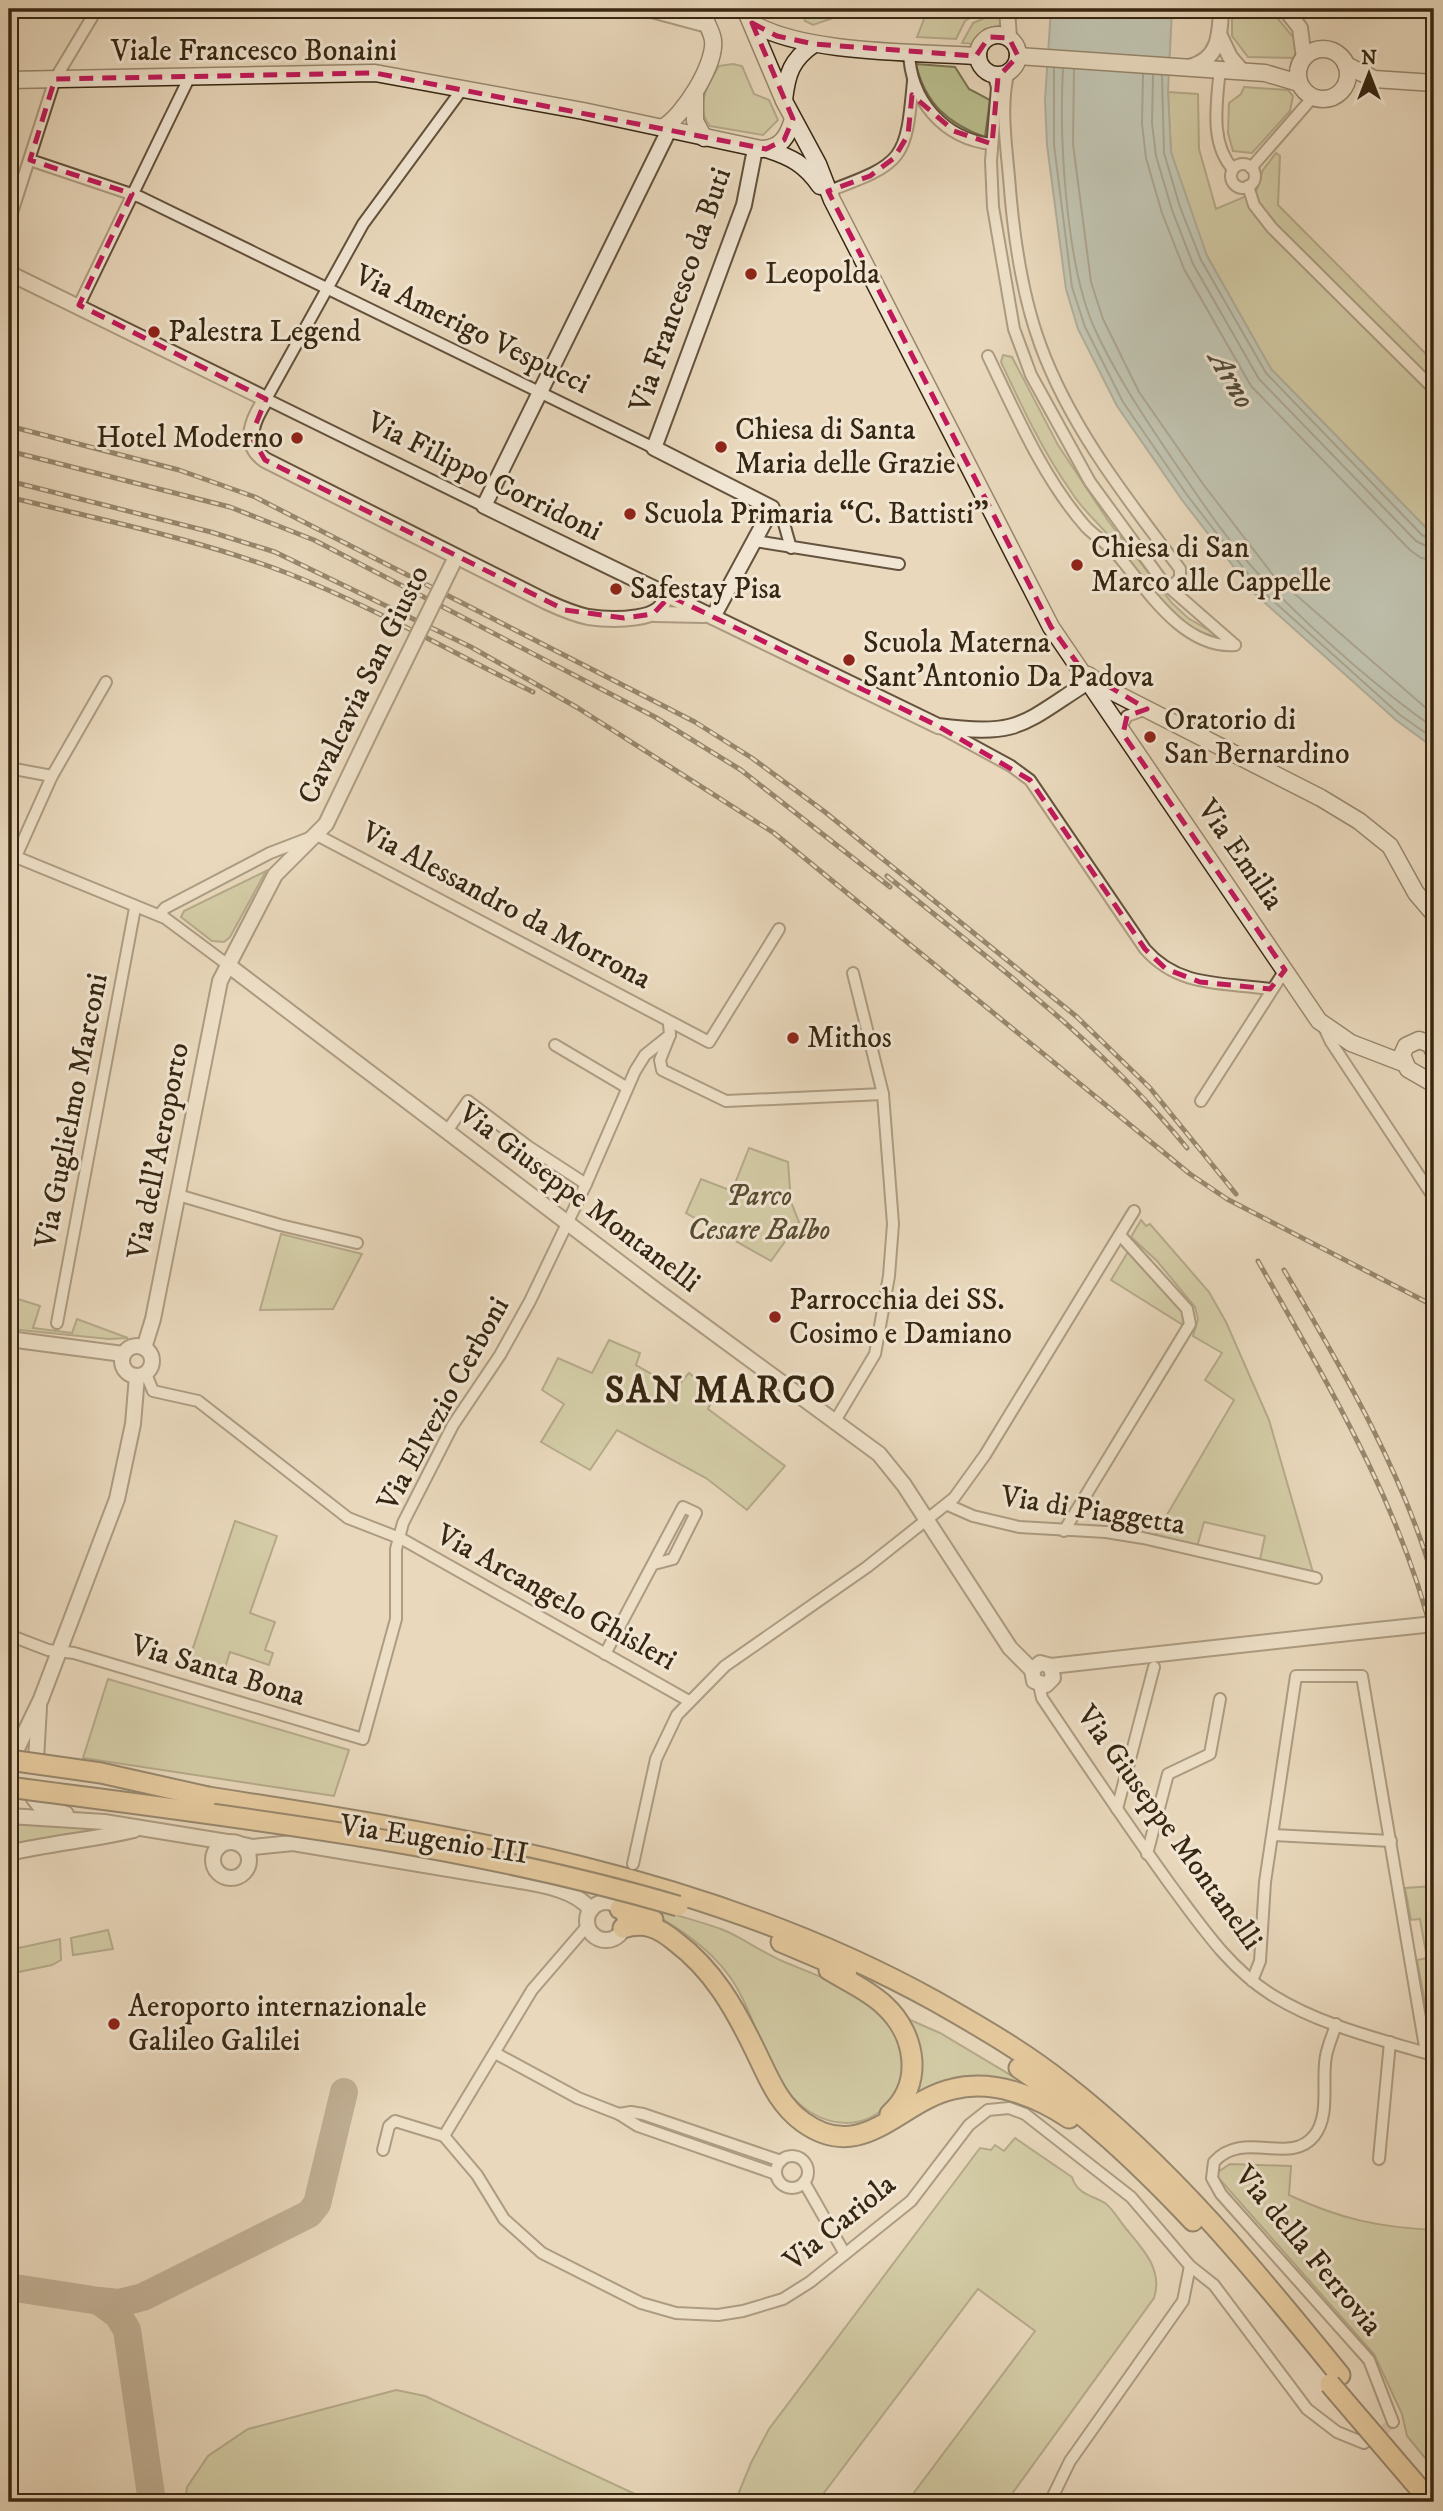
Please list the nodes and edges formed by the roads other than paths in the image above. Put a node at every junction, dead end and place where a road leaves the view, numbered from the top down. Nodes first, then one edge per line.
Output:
1 (97, 9) edge
2 (640, 9) edge
3 (704, 9) edge
4 (1007, 9) edge
5 (1221, 9) edge
6 (1285, 9) edge
7 (748, 16) edge
8 (707, 27) junction
9 (1220, 36) junction
10 (1009, 38) junction
11 (814, 44) junction
12 (909, 51) junction
13 (978, 56) junction
14 (1024, 57) junction
15 (1302, 62) junction
16 (1346, 65) junction
17 (1188, 68) junction
18 (1242, 71) junction
19 (1001, 73) junction
20 (1265, 73) junction
21 (190, 76) junction
22 (1219, 78) dead end
23 (55, 79) junction
24 (9, 80) edge
25 (1386, 80) junction
26 (913, 81) junction
27 (1299, 83) junction
28 (1434, 83) edge
29 (463, 89) junction
30 (695, 89) junction
31 (1343, 89) junction
32 (1313, 97) junction
33 (784, 101) junction
34 (793, 119) junction
35 (666, 129) junction
36 (704, 138) junction
37 (992, 144) junction
38 (760, 149) junction
39 (30, 160) junction
40 (991, 160) junction
41 (1008, 161) junction
42 (1251, 168) junction
43 (1233, 169) junction
44 (1248, 186) junction
45 (132, 194) junction
46 (830, 196) junction
47 (9, 222) edge
48 (1020, 260) junction
49 (1002, 262) junction
50 (9, 273) edge
51 (326, 288) junction
52 (79, 305) junction
53 (1039, 341) junction
54 (1019, 345) junction
55 (988, 356) dead end
56 (1434, 389) edge
57 (540, 392) junction
58 (266, 399) junction
59 (654, 448) junction
60 (484, 506) junction
61 (772, 508) junction
62 (755, 541) junction
63 (791, 548) junction
64 (454, 559) junction
65 (899, 564) dead end
66 (1171, 587) junction
67 (663, 593) junction
68 (653, 614) junction
69 (711, 616) junction
70 (1085, 677) junction
71 (106, 682) dead end
72 (1147, 709) junction
73 (938, 726) junction
74 (1123, 734) junction
75 (9, 768) edge
76 (52, 776) junction
77 (317, 835) junction
78 (16, 857) junction
79 (9, 872) edge
80 (135, 908) junction
81 (1434, 914) edge
82 (159, 915) junction
83 (779, 929) dead end
84 (228, 965) junction
85 (1285, 970) junction
86 (853, 973) dead end
87 (1270, 989) junction
88 (1323, 1025) junction
89 (669, 1029) junction
90 (1431, 1043) edge
91 (555, 1045) dead end
92 (1363, 1048) junction
93 (1434, 1062) edge
94 (1403, 1063) junction
95 (1346, 1064) junction
96 (1434, 1072) edge
97 (1417, 1073) junction
98 (1434, 1084) edge
99 (626, 1087) junction
100 (883, 1094) junction
101 (1201, 1101) dead end
102 (447, 1131) junction
103 (586, 1184) junction
104 (178, 1195) junction
105 (1434, 1198) edge
106 (1135, 1211) dead end
107 (568, 1223) junction
108 (1120, 1235) junction
109 (357, 1243) dead end
110 (57, 1323) dead end
111 (9, 1339) edge
112 (144, 1349) junction
113 (124, 1354) junction
114 (141, 1375) junction
115 (835, 1421) junction
116 (947, 1505) junction
117 (928, 1521) junction
118 (1064, 1531) junction
119 (398, 1538) junction
120 (654, 1564) junction
121 (1315, 1578) dead end
122 (1434, 1624) edge
123 (9, 1635) edge
124 (58, 1651) junction
125 (605, 1654) junction
126 (1051, 1667) junction
127 (1154, 1667) dead end
128 (1032, 1670) junction
129 (1039, 1685) junction
130 (40, 1699) junction
131 (1220, 1699) dead end
132 (689, 1701) junction
133 (363, 1739) joint
134 (36, 1760) dead end
135 (10, 1763) edge
136 (9, 1787) edge
137 (33, 1797) dead end
138 (1117, 1810) junction
139 (9, 1816) edge
140 (80, 1820) junction
141 (144, 1827) junction
142 (174, 1831) junction
143 (1273, 1835) junction
144 (1391, 1841) junction
145 (233, 1843) junction
146 (305, 1847) junction
147 (9, 1853) edge
148 (1147, 1854) junction
149 (213, 1860) junction
150 (248, 1864) junction
151 (633, 1864) dead end
152 (553, 1888) junction
153 (679, 1899) junction
154 (613, 1906) junction
155 (591, 1910) junction
156 (623, 1928) junction
157 (590, 1929) junction
158 (776, 1940) junction
159 (1252, 1981) junction
160 (1336, 2024) junction
161 (1390, 2042) junction
162 (495, 2053) junction
163 (619, 2114) junction
164 (444, 2136) junction
165 (383, 2150) dead end
166 (1379, 2159) dead end
167 (781, 2161) junction
168 (1137, 2163) junction
169 (776, 2174) junction
170 (804, 2182) junction
171 (845, 2254) junction
172 (1190, 2266) junction
173 (1335, 2379) junction
174 (1392, 2421) dead end
175 (1364, 2443) dead end
176 (1434, 2487) edge
177 (1050, 2502) edge
178 (1431, 2502) edge

1 - 23 street
2 - 8 street
3 - 8 main road
4 - 10 street
5 - 9 street
6 - 15 street
7 - 11 main road
7 - 33 main road
8 - 30 main road
9 - 17 street
9 - 18 street
10 - 13 main road
10 - 14 main road
11 - 12 main road
11 - 33 main road
12 - 13 main road
12 - 26 street
13 - 19 main road
14 - 17 main road
14 - 19 main road
15 - 16 main road
15 - 20 main road
15 - 27 main road
16 - 25 main road
16 - 31 main road
17 - 18 main road
18 - 20 main road
19 - 37 street
19 - 41 street
20 - 27 main road
21 - 23 main road, Viale Francesco Bonaini
21 - 29 main road, Viale Francesco Bonaini
21 - 45 street
22 - 43 street
23 - 24 main road, Viale Francesco Bonaini
23 - 39 street
25 - 28 main road
25 - 31 main road
26 - 37 street
26 - 46 street
27 - 32 main road
29 - 35 main road, Viale Francesco Bonaini
29 - 51 street
30 - 35 main road
30 - 36 main road
31 - 32 main road
32 - 42 street
33 - 34 main road
34 - 38 main road
34 - 46 main road
35 - 36 main road, Viale Francesco Bonaini
35 - 57 street
36 - 38 main road, Viale Francesco Bonaini
37 - 40 street
38 - 46 main road, Viale Francesco Bonaini
38 - 59 street, Via Francesco da Buti
39 - 45 street, Via Amerigo Vespucci
39 - 47 street
40 - 41 street
40 - 49 street
41 - 48 street
42 - 43 street
42 - 44 street
43 - 44 street
44 - 56 street
45 - 51 street, Via Amerigo Vespucci
45 - 52 street
46 - 70 main road, Via Emilia
48 - 49 street
48 - 53 street
49 - 54 street
50 - 52 street, Via Filippo Corridoni
51 - 57 street, Via Amerigo Vespucci
51 - 58 street
52 - 58 street, Via Filippo Corridoni
53 - 54 street
53 - 66 street
54 - 66 street
55 - 66 street
57 - 59 street, Via Amerigo Vespucci
57 - 60 street
58 - 60 street, Via Filippo Corridoni
58 - 64 street, Cavalcavia San Giusto
59 - 61 street, Via Amerigo Vespucci
60 - 67 street, Via Filippo Corridoni
61 - 62 street
61 - 63 street
62 - 63 street
62 - 69 street
63 - 65 street
64 - 68 street, Cavalcavia San Giusto
64 - 77 street, Cavalcavia San Giusto, bridge
67 - 68 street
67 - 69 street, Via Filippo Corridoni
68 - 69 street, Cavalcavia San Giusto
69 - 73 street, Via Filippo Corridoni
70 - 72 main road
70 - 73 street, Via Filippo Corridoni
70 - 74 main road, Via Emilia
71 - 76 street
72 - 74 street
72 - 81 main road
73 - 87 street
74 - 85 main road, Via Emilia
75 - 76 street
76 - 78 street
77 - 82 street
77 - 84 street, Cavalcavia San Giusto
77 - 89 street, Via Alessandro da Morrona
78 - 79 street
78 - 80 street, Via Giuseppe Montanelli
80 - 82 street, Via Giuseppe Montanelli
80 - 110 street, Via Guglielmo Marconi
82 - 84 street, Via Giuseppe Montanelli
83 - 89 street, Via Alessandro da Morrona
84 - 102 street, Via Giuseppe Montanelli
84 - 104 street, Via dell'Aeroporto
85 - 87 street
85 - 88 main road, Via Emilia
86 - 100 street
87 - 101 street
88 - 92 main road, Via Emilia
88 - 95 street, Via Emilia
89 - 99 street, Via Elvezio Cerboni
89 - 100 street
90 - 94 main road
91 - 99 street
92 - 94 main road, Via Emilia
92 - 95 street
93 - 96 main road
93 - 97 main road
94 - 97 main road, Via Emilia
95 - 105 street, Via Emilia
97 - 98 main road, Via Emilia
99 - 103 street, Via Elvezio Cerboni
100 - 115 street
102 - 103 street
102 - 107 street, Via Giuseppe Montanelli
103 - 107 street, Via Elvezio Cerboni
104 - 109 street
104 - 112 street, Via dell'Aeroporto
106 - 108 street
107 - 115 street, Via Giuseppe Montanelli
107 - 119 street, Via Elvezio Cerboni
108 - 116 street
108 - 118 street
111 - 113 street
112 - 113 street
112 - 114 street
113 - 114 street
114 - 119 street, Via Arcangelo Ghisleri
114 - 124 street
115 - 117 street, Via Giuseppe Montanelli
116 - 117 street
116 - 118 street, Via di Piaggetta
117 - 128 street, Via Giuseppe Montanelli
117 - 132 street
118 - 121 street, Via di Piaggetta
119 - 125 street, Via Arcangelo Ghisleri
119 - 133 street, Via Elvezio Cerboni
120 - 120 street
120 - 125 street
122 - 126 street, bridge
123 - 124 street, Via Santa Bona
124 - 130 street
124 - 133 street, Via Santa Bona
125 - 132 street, Via Arcangelo Ghisleri
126 - 128 street
126 - 129 street
127 - 138 street
128 - 129 street
129 - 138 street, Via Giuseppe Montanelli
130 - 134 street
130 - 135 street
131 - 148 street
132 - 151 street
135 - 153 highway, bridge
136 - 153 highway, bridge
137 - 140 street
138 - 148 street, Via Giuseppe Montanelli
139 - 140 street, Via Eugenio III
140 - 141 street, Via Eugenio III
141 - 142 street, Via Eugenio III
141 - 147 street
142 - 145 street, Via Eugenio III
142 - 149 street, Via Eugenio III
143 - 144 street
143 - 144 street
143 - 159 street
144 - 161 street, Via Giuseppe Montanelli
145 - 146 street, Via Eugenio III
145 - 149 street
145 - 150 street
146 - 150 street, Via Eugenio III
146 - 152 street, Via Eugenio III
148 - 159 street, Via Giuseppe Montanelli
149 - 150 street
152 - 154 street, Via Eugenio III
152 - 155 street, Via Eugenio III
153 - 158 highway
153 - 173 highway
154 - 155 street
154 - 156 street
154 - 158 highway
155 - 157 street
156 - 157 street
156 - 168 highway
157 - 162 street
158 - 168 highway
159 - 160 street, Via Giuseppe Montanelli
160 - 161 street, Via Giuseppe Montanelli
160 - 174 street, Via della Ferrovia
161 - 166 street
162 - 163 street
162 - 164 street
163 - 167 street
163 - 169 street
164 - 165 street
164 - 171 street, Via Cariola
167 - 169 street
167 - 170 street
168 - 173 highway
169 - 170 street
170 - 171 street
171 - 172 street, Via Cariola
172 - 175 street
172 - 177 street
173 - 176 highway
173 - 178 highway, bridge

